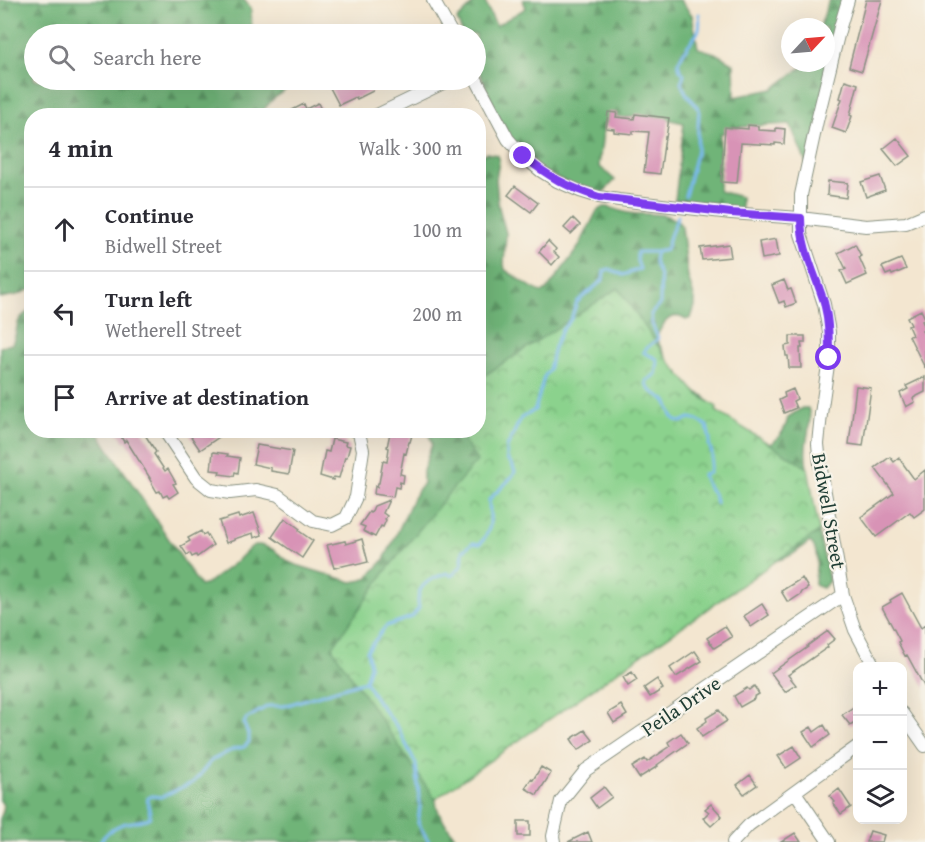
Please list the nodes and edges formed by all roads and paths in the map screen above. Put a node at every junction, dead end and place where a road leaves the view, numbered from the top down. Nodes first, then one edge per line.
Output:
1 (433, 0) edge
2 (848, 0) edge
3 (446, 24) edge
4 (428, 90) edge
5 (482, 90) edge
6 (391, 108) edge
7 (925, 215) edge
8 (801, 218) junction
9 (170, 438) edge
10 (360, 438) edge
11 (843, 595) junction
12 (872, 662) edge
13 (905, 716) edge
14 (925, 746) edge
15 (853, 750) edge
16 (795, 792) junction
17 (554, 842) edge
18 (732, 842) edge
19 (829, 842) edge

1 - 3 street
2 - 8 street, Bidwell Street
4 - 6 street
5 - 8 street
7 - 8 street
8 - 11 street, Bidwell Street
9 - 10 street
11 - 12 street, Bidwell Street
11 - 17 street, Peila Drive
13 - 14 street
15 - 16 street
16 - 18 street
16 - 19 street

